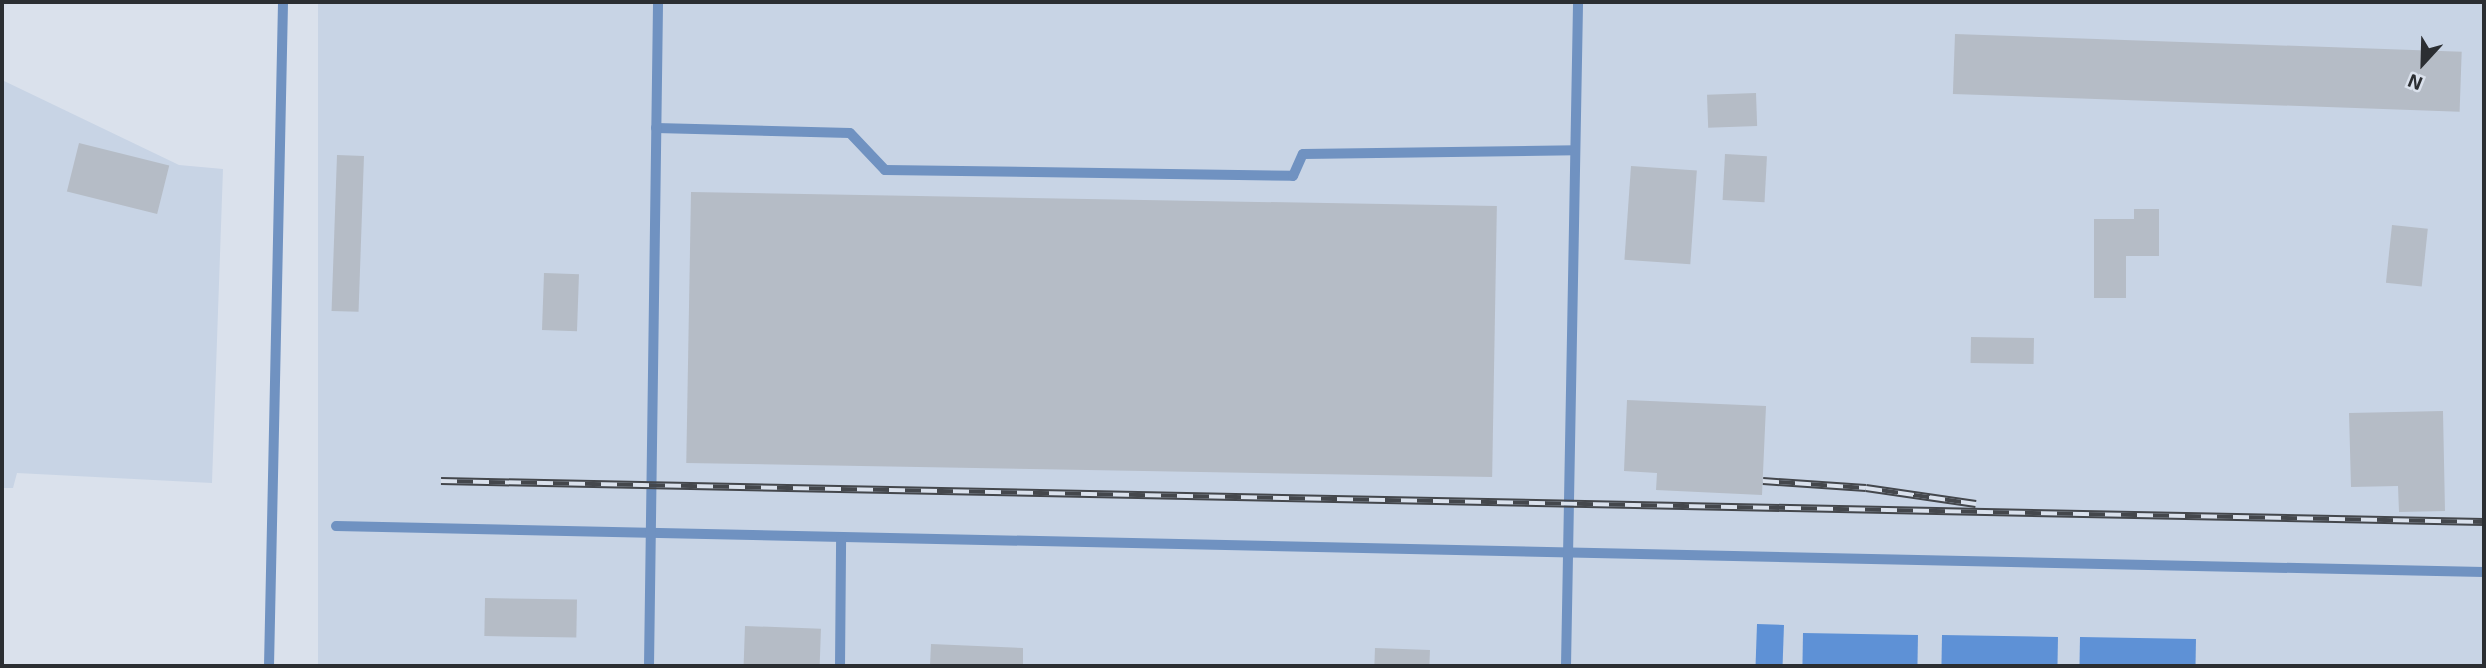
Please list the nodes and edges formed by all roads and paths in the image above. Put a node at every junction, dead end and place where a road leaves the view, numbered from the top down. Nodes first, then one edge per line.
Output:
1 (283, 2) edge
2 (658, 2) edge
3 (1578, 2) edge
4 (656, 128) junction
5 (1575, 150) junction
6 (336, 526) dead end
7 (649, 535) junction
8 (841, 539) junction
9 (1568, 555) junction
10 (2484, 572) edge
11 (270, 666) edge
12 (649, 666) edge
13 (840, 666) edge
14 (1566, 666) edge

1 - 11 lane
2 - 4 lane
3 - 5 lane
4 - 5 lane
4 - 7 lane
5 - 9 lane
6 - 7 lane
7 - 8 lane
7 - 12 lane
8 - 9 lane
8 - 13 lane
9 - 10 lane
9 - 14 lane

